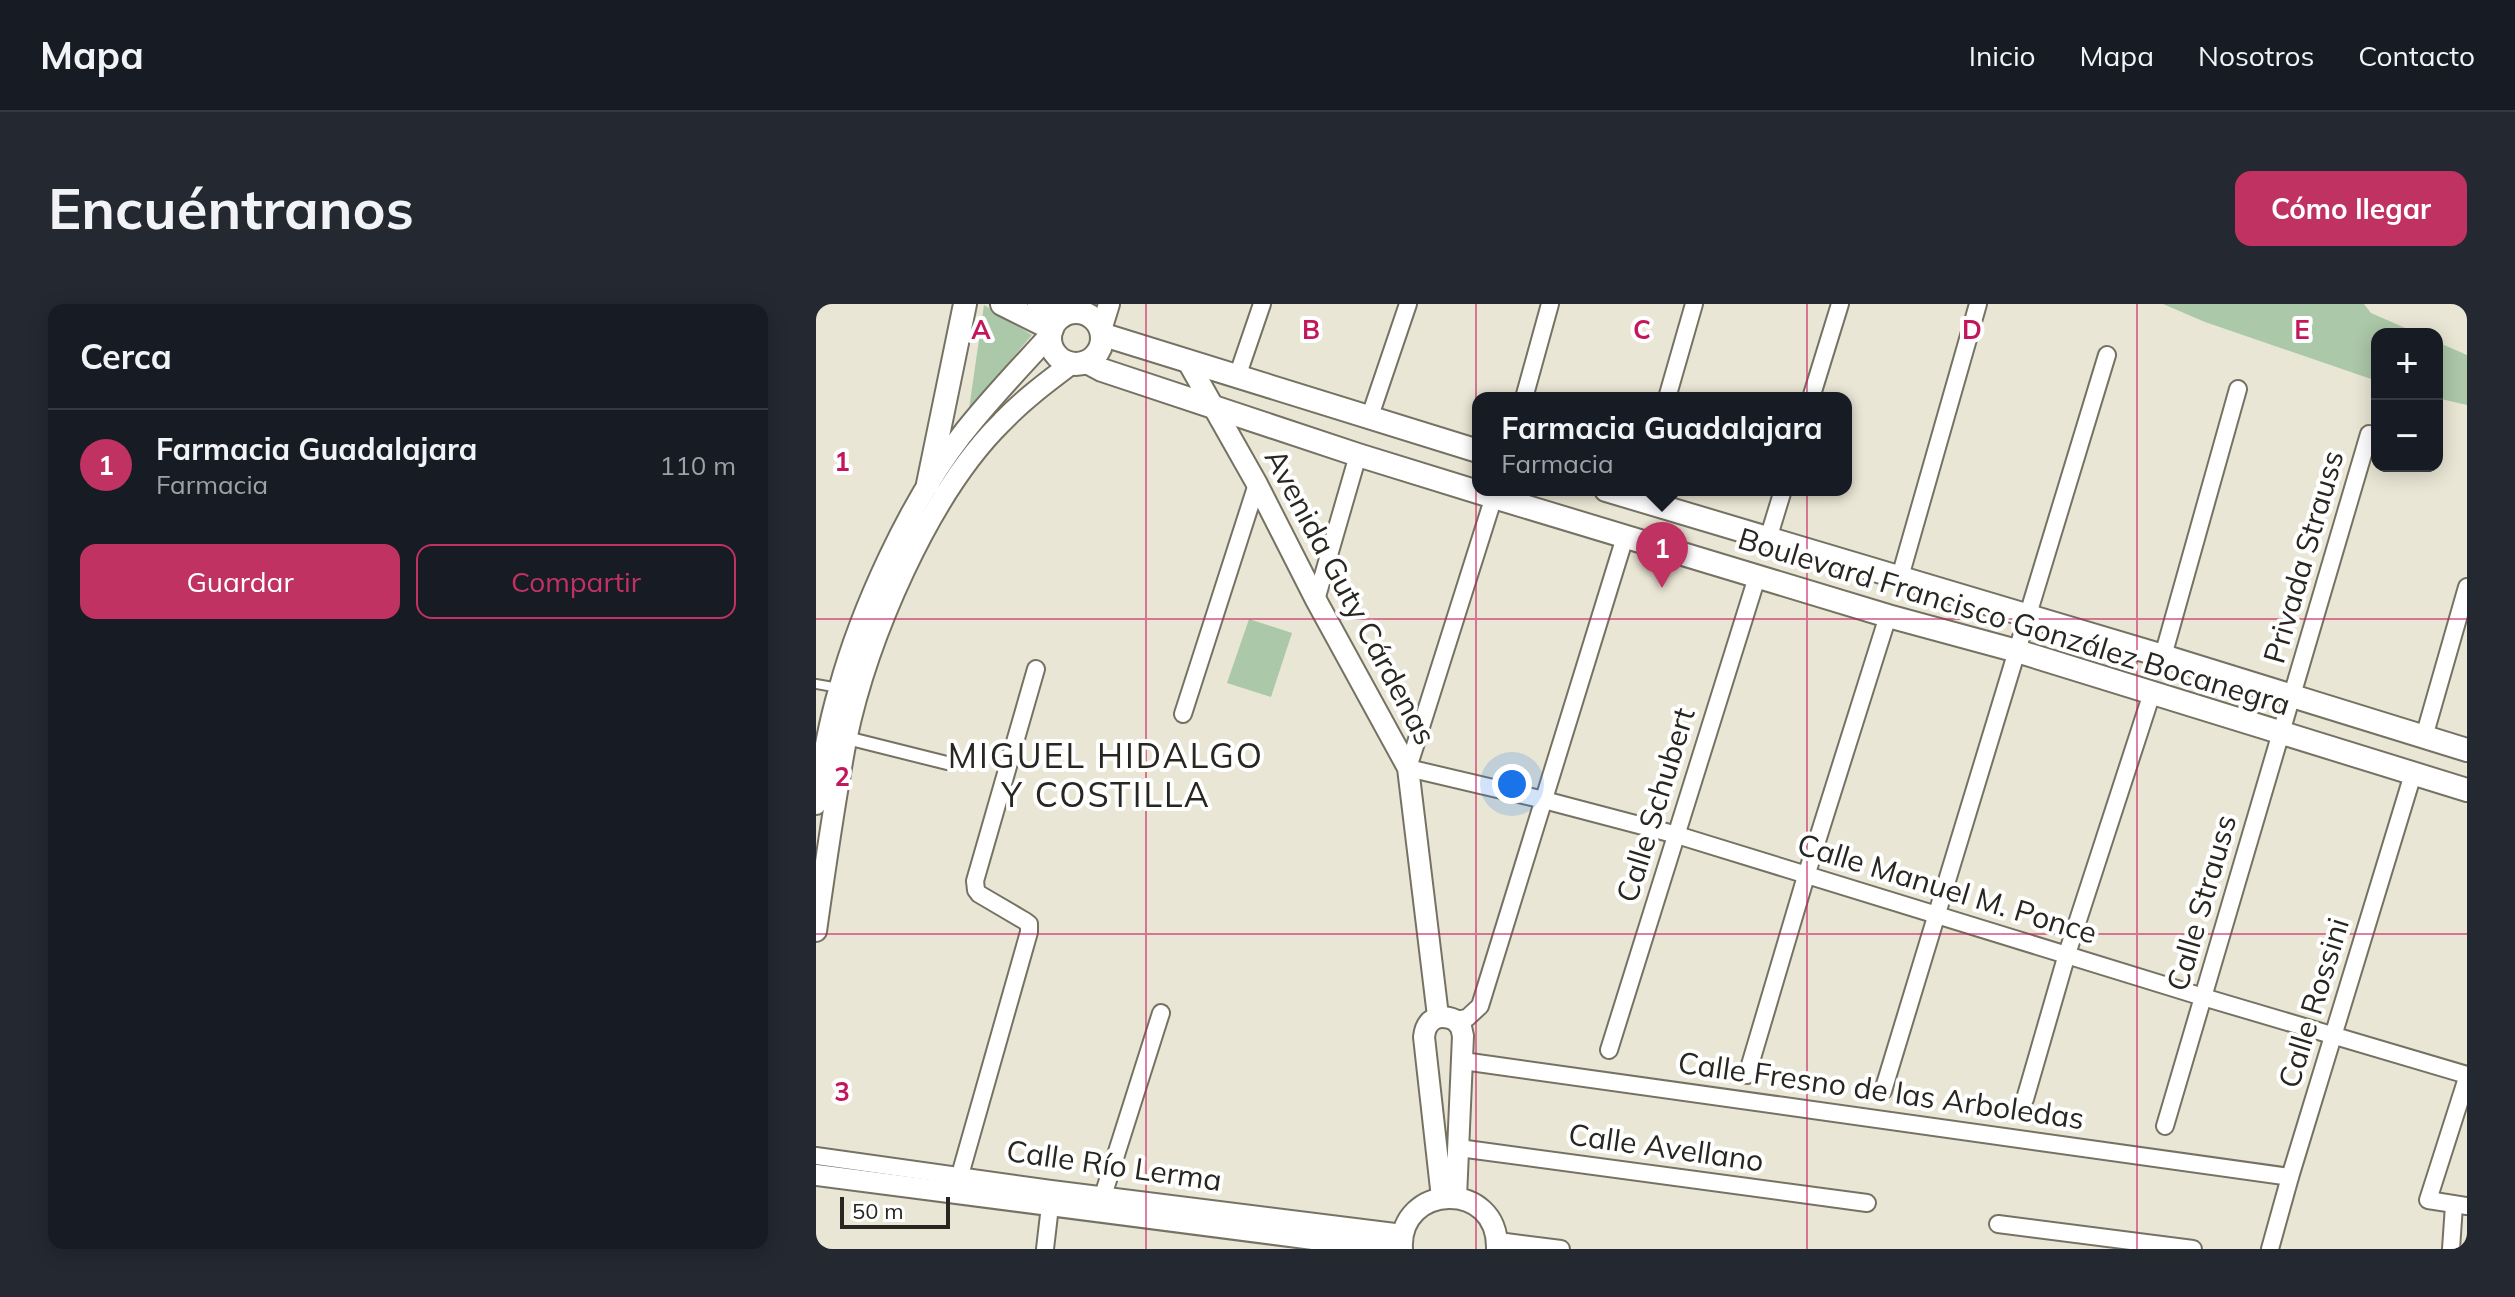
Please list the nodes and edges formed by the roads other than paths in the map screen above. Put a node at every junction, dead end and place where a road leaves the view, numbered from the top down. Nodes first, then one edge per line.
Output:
1 (965, 304) edge
2 (1002, 304) edge
3 (1039, 304) edge
4 (1109, 304) edge
5 (1262, 304) edge
6 (1408, 304) edge
7 (1550, 304) edge
8 (1694, 304) edge
9 (1840, 304) edge
10 (1978, 304) edge
11 (1063, 319) edge
12 (1102, 333) junction
13 (2107, 355) dead end
14 (1188, 362) junction
15 (1079, 363) junction
16 (1237, 377) junction
17 (2238, 389) dead end
18 (1526, 392) edge
19 (1669, 392) edge
20 (1813, 392) edge
21 (1214, 408) junction
22 (1369, 419) junction
23 (2369, 434) dead end
24 (1472, 449) edge
25 (1358, 455) junction
26 (928, 484) junction
27 (1257, 484) junction
28 (1472, 487) edge
29 (1494, 496) edge
30 (1501, 496) edge
31 (1642, 496) edge
32 (1781, 496) edge
33 (1625, 537) junction
34 (1764, 537) junction
35 (1752, 575) junction
36 (1900, 577) junction
37 (2467, 587) edge
38 (1316, 600) junction
39 (1888, 616) junction
40 (2028, 616) junction
41 (2017, 651) junction
42 (2163, 656) junction
43 (1036, 669) dead end
44 (816, 684) edge
45 (839, 688) junction
46 (2152, 693) junction
47 (2292, 696) junction
48 (1183, 714) dead end
49 (2281, 733) junction
50 (2424, 737) junction
51 (847, 738) junction
52 (821, 742) edge
53 (2467, 750) edge
54 (947, 763) dead end
55 (1408, 768) junction
56 (2413, 774) junction
57 (2467, 790) edge
58 (1544, 800) junction
59 (816, 804) edge
60 (1677, 835) junction
61 (1806, 876) junction
62 (1938, 916) junction
63 (816, 931) edge
64 (2067, 954) junction
65 (2203, 997) junction
66 (1161, 1013) dead end
67 (1447, 1018) junction
68 (2333, 1037) junction
69 (1609, 1050) dead end
70 (1463, 1061) junction
71 (1747, 1075) dead end
72 (2467, 1076) edge
73 (1883, 1091) dead end
74 (2025, 1099) dead end
75 (2165, 1126) dead end
76 (1459, 1148) junction
77 (816, 1156) edge
78 (816, 1175) edge
79 (960, 1175) junction
80 (2290, 1177) junction
81 (1449, 1197) junction
82 (1101, 1203) junction
83 (1867, 1203) dead end
84 (2460, 1205) edge
85 (1050, 1206) junction
86 (1998, 1224) dead end
87 (1399, 1244) edge
88 (1498, 1245) edge
89 (1045, 1249) edge
90 (1561, 1249) edge
91 (2193, 1249) edge
92 (2270, 1249) edge
93 (2451, 1249) edge

1 - 26 main road
2 - 11 main road
3 - 11 main road
4 - 12 street
5 - 16 street
6 - 22 street
7 - 18 street
8 - 19 street
9 - 20 street
10 - 36 street
11 - 12 main road
11 - 15 main road
11 - 26 street
12 - 14 main road
12 - 15 main road
13 - 40 street
14 - 16 main road
14 - 21 street, Avenida Guty Cárdenas
15 - 21 main road, Boulevard Francisco González Bocanegra
15 - 51 street
16 - 22 main road
17 - 42 street
21 - 25 main road, Boulevard Francisco González Bocanegra
21 - 27 street, Avenida Guty Cárdenas
22 - 24 main road
23 - 47 street, Privada Strauss
25 - 28 main road, Boulevard Francisco González Bocanegra
25 - 38 street
26 - 45 street
27 - 38 street, Avenida Guty Cárdenas
27 - 48 street
29 - 55 street
30 - 33 main road, Boulevard Francisco González Bocanegra
31 - 34 main road, Boulevard Francisco González Bocanegra
32 - 34 street
33 - 35 main road, Boulevard Francisco González Bocanegra
33 - 58 street
34 - 35 main road
34 - 36 main road, Boulevard Francisco González Bocanegra
35 - 39 main road, Boulevard Francisco González Bocanegra
35 - 60 street, Calle Schubert
36 - 40 main road, Boulevard Francisco González Bocanegra
37 - 50 street
38 - 55 street, Avenida Guty Cárdenas
39 - 41 main road, Boulevard Francisco González Bocanegra
39 - 61 street
40 - 41 street
40 - 42 main road, Boulevard Francisco González Bocanegra
41 - 46 main road, Boulevard Francisco González Bocanegra
41 - 62 street
42 - 47 main road, Boulevard Francisco González Bocanegra
43 - 79 street
44 - 45 lane
45 - 52 street
46 - 49 main road, Boulevard Francisco González Bocanegra
46 - 64 street
47 - 49 street, Calle Strauss
47 - 50 main road, Boulevard Francisco González Bocanegra
49 - 56 main road, Boulevard Francisco González Bocanegra
49 - 65 street, Calle Strauss
50 - 53 main road, Boulevard Francisco González Bocanegra
51 - 54 street
51 - 63 street
52 - 59 street
55 - 58 street, Calle Manuel M. Ponce
55 - 67 street, Avenida Guty Cárdenas
56 - 57 main road, Boulevard Francisco González Bocanegra
56 - 68 street, Calle Rossini
58 - 60 street, Calle Manuel M. Ponce
58 - 67 street
60 - 61 street, Calle Manuel M. Ponce
60 - 69 street, Calle Schubert
61 - 62 street, Calle Manuel M. Ponce
61 - 71 street
62 - 64 street, Calle Manuel M. Ponce
62 - 73 street
64 - 65 street, Calle Manuel M. Ponce
64 - 74 street
65 - 68 street, Calle Manuel M. Ponce
65 - 75 street, Calle Strauss
66 - 82 street
67 - 70 street, Avenida Guty Cárdenas
67 - 81 street, Avenida Guty Cárdenas
68 - 72 street, Calle Manuel M. Ponce
68 - 80 street, Calle Rossini
70 - 76 street, Avenida Guty Cárdenas
70 - 80 street, Calle Fresno de las Arboledas
72 - 84 street
76 - 81 street, Avenida Guty Cárdenas
76 - 83 street, Calle Avellano
77 - 79 street, Calle Río Lerma
78 - 85 street, Calle Río Lerma
79 - 82 street, Calle Río Lerma
80 - 92 street, Calle Rossini
81 - 87 street
81 - 88 street
82 - 85 street, Calle Río Lerma
82 - 87 street, Calle Río Lerma
84 - 93 street
85 - 89 street
86 - 91 street
88 - 90 street

